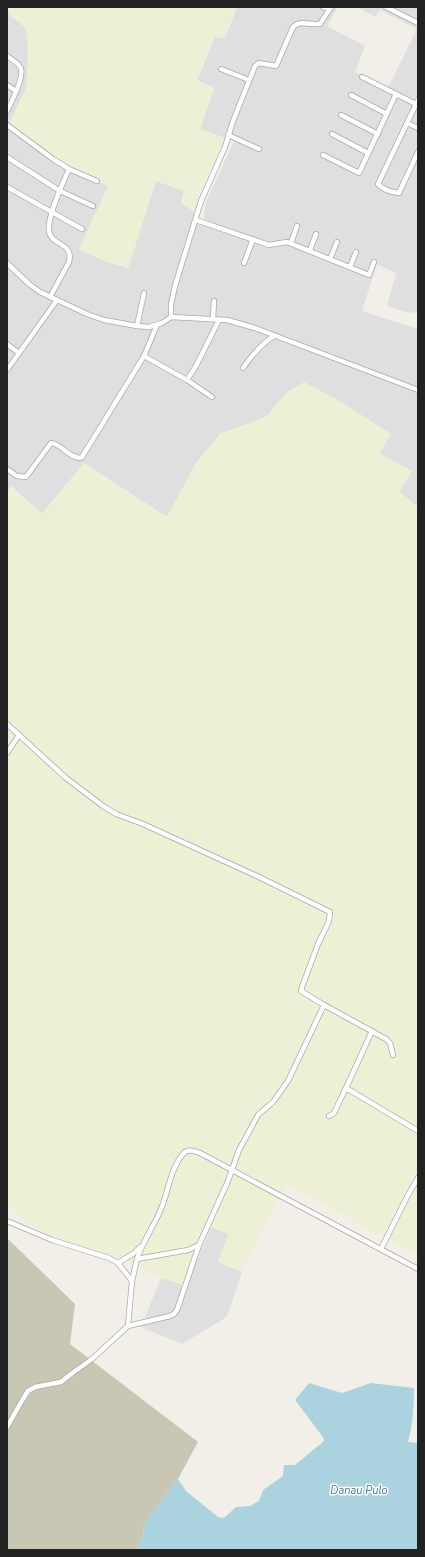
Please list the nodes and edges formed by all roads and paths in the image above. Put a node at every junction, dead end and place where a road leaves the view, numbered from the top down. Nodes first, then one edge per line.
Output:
1 (323, 7) edge
2 (386, 7) edge
3 (331, 8) edge
4 (418, 23) edge
5 (7, 56) edge
6 (221, 69) dead end
7 (362, 77) dead end
8 (249, 80) junction
9 (7, 84) edge
10 (16, 91) junction
11 (396, 94) junction
12 (351, 95) dead end
13 (417, 102) edge
14 (7, 111) edge
15 (387, 114) junction
16 (341, 115) dead end
17 (407, 123) junction
18 (7, 125) edge
19 (418, 128) edge
20 (332, 134) dead end
21 (378, 134) junction
22 (228, 135) junction
23 (259, 149) dead end
24 (418, 152) edge
25 (368, 153) junction
26 (323, 155) dead end
27 (7, 157) edge
28 (69, 169) junction
29 (97, 181) dead end
30 (7, 187) edge
31 (60, 191) junction
32 (92, 206) dead end
33 (52, 213) junction
34 (196, 220) junction
35 (297, 226) dead end
36 (82, 230) dead end
37 (316, 234) dead end
38 (253, 239) junction
39 (337, 242) dead end
40 (291, 243) junction
41 (310, 250) junction
42 (356, 252) dead end
43 (330, 259) junction
44 (374, 262) dead end
45 (7, 263) edge
46 (244, 263) dead end
47 (350, 267) junction
48 (144, 293) dead end
49 (50, 297) junction
50 (57, 300) junction
51 (214, 301) dead end
52 (170, 317) junction
53 (213, 319) junction
54 (220, 320) junction
55 (157, 325) junction
56 (137, 326) junction
57 (274, 336) junction
58 (7, 344) edge
59 (19, 353) junction
60 (144, 356) junction
61 (243, 368) dead end
62 (7, 370) edge
63 (187, 380) junction
64 (418, 390) edge
65 (212, 397) dead end
66 (7, 469) edge
67 (7, 724) edge
68 (19, 735) junction
69 (7, 753) edge
70 (324, 1006) junction
71 (372, 1031) junction
72 (393, 1055) dead end
73 (346, 1088) junction
74 (329, 1116) dead end
75 (418, 1131) edge
76 (232, 1170) junction
77 (418, 1178) edge
78 (7, 1221) edge
79 (200, 1245) junction
80 (142, 1246) junction
81 (381, 1249) junction
82 (137, 1258) junction
83 (118, 1263) junction
84 (418, 1269) edge
85 (132, 1281) junction
86 (128, 1326) junction
87 (7, 1427) edge

1 - 3 street
2 - 4 street
3 - 8 street
5 - 10 street
6 - 8 street
7 - 11 street
8 - 22 street
9 - 10 street
10 - 14 street
11 - 13 street
11 - 15 street
12 - 15 street
13 - 17 street
15 - 21 street
16 - 21 street
17 - 19 street
17 - 24 street
18 - 28 street
20 - 25 street
21 - 25 street
22 - 23 street
22 - 34 street
25 - 26 street
27 - 31 street
28 - 29 street
28 - 31 street
30 - 33 street
31 - 32 street
31 - 33 street
33 - 36 street
33 - 49 street
34 - 38 street
34 - 52 street
35 - 40 street
37 - 41 street
38 - 40 street
38 - 46 street
39 - 43 street
40 - 41 street
41 - 43 street
42 - 47 street
43 - 47 street
44 - 47 street
45 - 49 street
48 - 56 street
49 - 50 street
50 - 56 street
50 - 59 street
51 - 53 street
52 - 53 street
52 - 55 street
53 - 54 street
54 - 57 street
54 - 63 street
55 - 56 street
55 - 60 street
57 - 61 street
57 - 64 street
58 - 59 street
59 - 62 street
60 - 63 street
60 - 66 street
63 - 65 street
67 - 68 street
68 - 69 street
68 - 70 street
70 - 71 street
70 - 76 street
71 - 72 street
71 - 73 street
73 - 74 street
73 - 75 street
76 - 79 street
76 - 80 street
76 - 81 street
77 - 81 street
78 - 83 street
79 - 82 street
79 - 86 street
80 - 82 street
80 - 83 street
81 - 84 street
82 - 85 street
83 - 85 street
85 - 86 street
86 - 87 street

